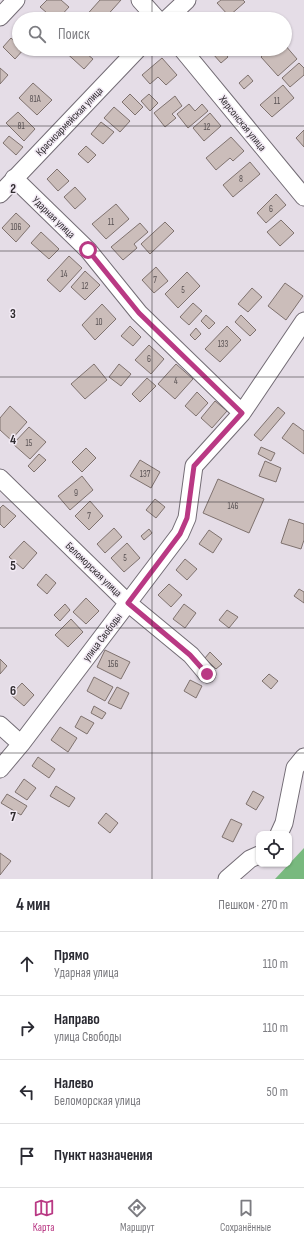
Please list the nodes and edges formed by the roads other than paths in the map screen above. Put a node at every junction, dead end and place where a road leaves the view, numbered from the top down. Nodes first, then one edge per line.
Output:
1 (16, 0) edge
2 (140, 0) edge
3 (187, 0) edge
4 (151, 12) edge
5 (174, 12) edge
6 (0, 17) edge
7 (131, 56) edge
8 (188, 56) edge
9 (14, 178) junction
10 (0, 194) edge
11 (304, 197) edge
12 (304, 321) edge
13 (242, 413) junction
14 (0, 478) edge
15 (128, 603) junction
16 (207, 674) dead end
17 (0, 725) edge
18 (21, 744) junction
19 (304, 756) edge
20 (0, 769) edge
21 (280, 831) edge
22 (256, 856) edge
23 (227, 879) edge

1 - 6 street
2 - 4 street
3 - 5 street
7 - 9 street, Красноармейская улица
8 - 11 street, Херсонская улица
9 - 10 street, Красноармейская улица
9 - 13 street, Ударная улица
12 - 13 street, улица Свободы
13 - 15 street, улица Свободы
14 - 15 street, Беломорская улица
15 - 16 street, Беломорская улица
15 - 18 street, улица Свободы
17 - 18 street
18 - 20 street, улица Свободы
19 - 21 street
22 - 23 street

